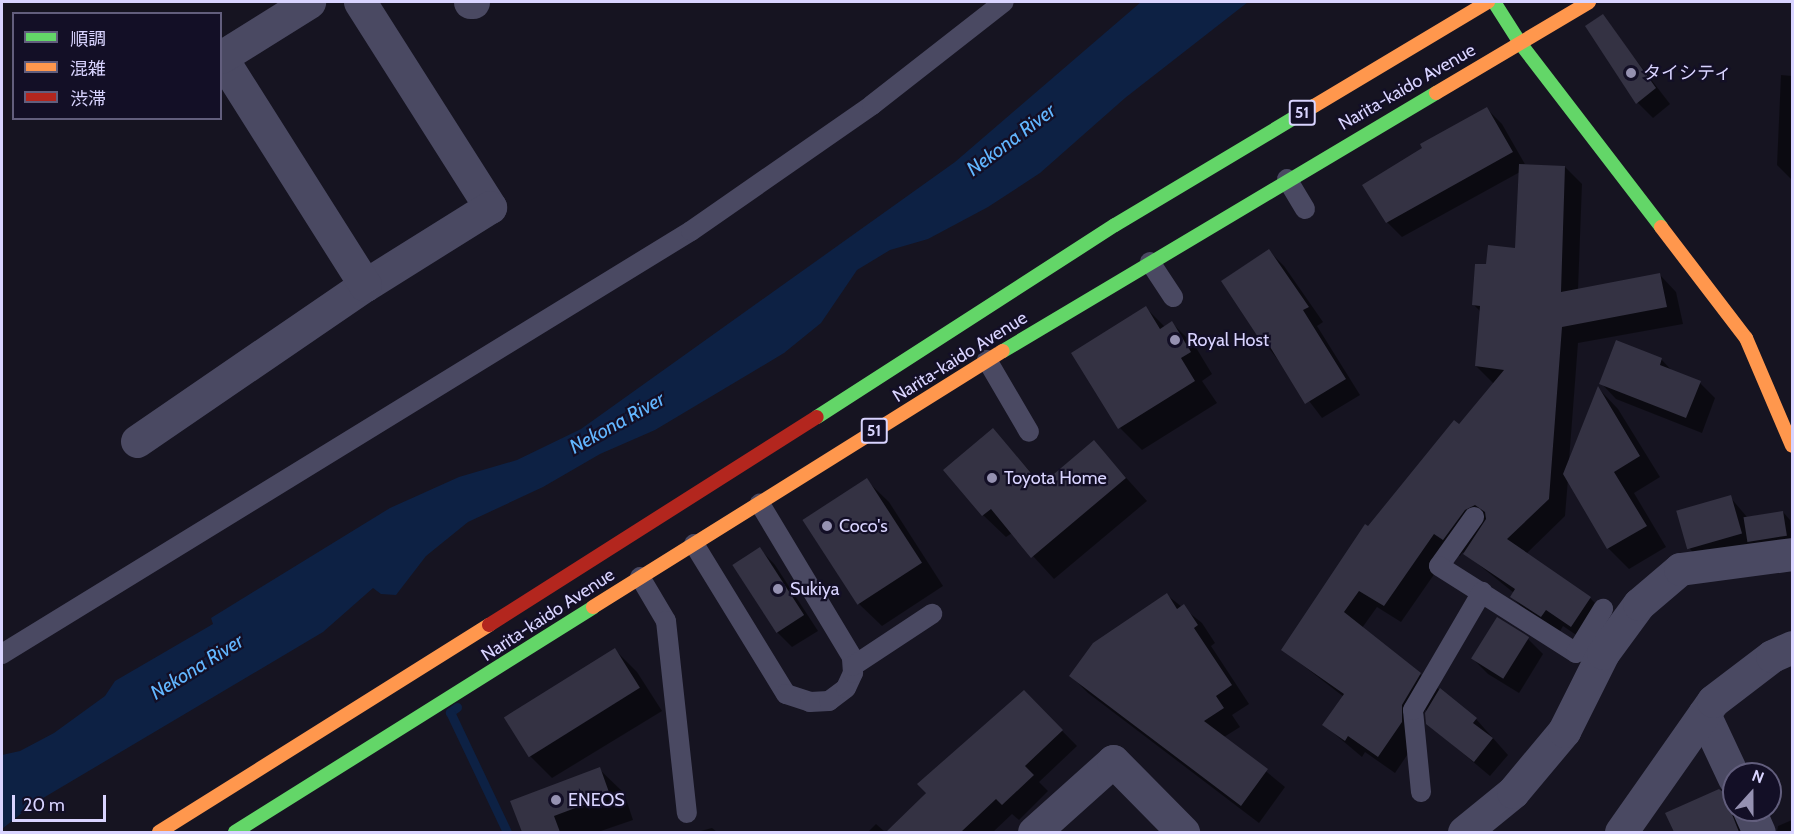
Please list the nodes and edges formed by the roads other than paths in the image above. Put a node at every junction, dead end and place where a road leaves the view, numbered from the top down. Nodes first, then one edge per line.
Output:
1 (309, 2) edge
2 (360, 2) edge
3 (1004, 2) edge
4 (1488, 2) edge
5 (1494, 2) edge
6 (1589, 2) edge
7 (1520, 43) junction
8 (222, 56) edge
9 (222, 59) edge
10 (1287, 179) junction
11 (1305, 209) dead end
12 (1150, 262) junction
13 (365, 285) junction
14 (1173, 297) dead end
15 (987, 360) junction
16 (1029, 432) dead end
17 (137, 441) dead end
18 (1792, 446) edge
19 (760, 504) junction
20 (1474, 517) dead end
21 (694, 544) junction
22 (1792, 555) edge
23 (640, 577) junction
24 (1482, 592) junction
25 (1603, 609) dead end
26 (932, 614) dead end
27 (1792, 647) edge
28 (2, 654) edge
29 (853, 666) junction
30 (1704, 714) junction
31 (1726, 762) edge
32 (1421, 792) dead end
33 (687, 813) dead end
34 (159, 832) edge
35 (235, 832) edge
36 (1034, 832) edge
37 (1183, 832) edge
38 (1464, 832) edge
39 (1621, 832) edge

1 - 8 street
2 - 13 street
3 - 28 lane
4 - 34 main road, Narita-kaido Avenue / 51
5 - 7 main road
6 - 7 main road, Narita-kaido Avenue / 51
7 - 10 main road, Narita-kaido Avenue / 51
7 - 18 main road
9 - 13 street
10 - 11 lane
10 - 12 main road, Narita-kaido Avenue / 51
12 - 14 lane
12 - 15 main road, Narita-kaido Avenue / 51
13 - 17 street
15 - 16 lane
15 - 19 main road, Narita-kaido Avenue / 51
19 - 21 main road, Narita-kaido Avenue / 51
19 - 29 lane
20 - 24 lane
21 - 23 main road, Narita-kaido Avenue / 51
21 - 29 lane
22 - 38 street
23 - 33 lane
23 - 35 main road, Narita-kaido Avenue / 51
24 - 25 lane
24 - 32 lane
26 - 29 lane
27 - 30 street
30 - 31 street
30 - 39 street
36 - 37 street

